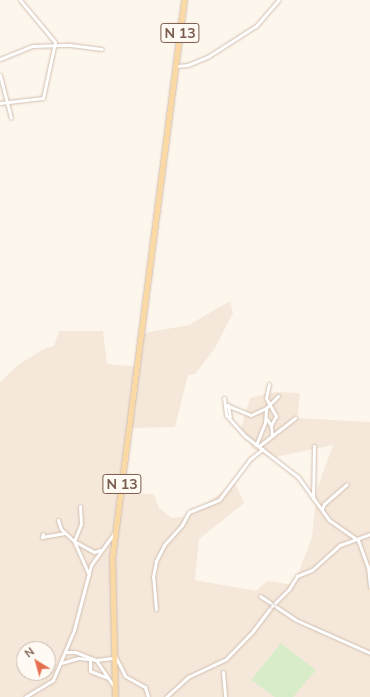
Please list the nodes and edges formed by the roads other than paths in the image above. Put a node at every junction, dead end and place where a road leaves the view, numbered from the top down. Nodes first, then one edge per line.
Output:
1 (20, 0) edge
2 (184, 0) edge
3 (280, 0) edge
4 (54, 45) junction
5 (102, 49) dead end
6 (0, 59) edge
7 (177, 66) junction
8 (0, 75) edge
9 (1, 88) edge
10 (7, 101) junction
11 (0, 103) edge
12 (11, 118) dead end
13 (269, 384) dead end
14 (278, 396) dead end
15 (224, 398) dead end
16 (227, 405) junction
17 (268, 407) junction
18 (266, 418) junction
19 (295, 418) dead end
20 (271, 425) junction
21 (272, 436) junction
22 (258, 446) junction
23 (314, 446) dead end
24 (263, 449) junction
25 (347, 484) dead end
26 (313, 498) junction
27 (80, 506) dead end
28 (322, 509) junction
29 (58, 520) dead end
30 (116, 532) junction
31 (65, 533) junction
32 (43, 534) dead end
33 (370, 534) edge
34 (358, 540) junction
35 (74, 541) junction
36 (101, 550) junction
37 (90, 579) junction
38 (370, 587) edge
39 (260, 596) dead end
40 (156, 609) dead end
41 (66, 652) junction
42 (370, 653) edge
43 (113, 656) junction
44 (90, 660) junction
45 (96, 660) junction
46 (61, 663) junction
47 (223, 672) dead end
48 (108, 678) junction
49 (115, 688) junction
50 (25, 697) edge
51 (115, 697) edge
52 (148, 697) edge
53 (166, 697) edge
54 (225, 697) edge

1 - 4 street
2 - 7 main road, N 13
3 - 7 street
4 - 5 street
4 - 6 street
4 - 10 street
7 - 30 main road, N 13
8 - 9 street
9 - 10 street
10 - 11 street
10 - 12 street
13 - 17 street
14 - 17 street
15 - 16 street
16 - 17 street
16 - 22 street
17 - 18 street
17 - 20 street
18 - 20 street
18 - 22 street
19 - 21 street
20 - 21 street
21 - 22 street
22 - 24 street
23 - 26 street
24 - 26 street
24 - 40 street
25 - 28 street
26 - 28 street
27 - 35 street
28 - 34 street
29 - 31 street
30 - 36 street
30 - 43 main road, N 13
31 - 32 street
31 - 35 street
33 - 34 street
34 - 38 street
34 - 53 street
35 - 36 street
35 - 37 street
36 - 37 street
37 - 41 street
39 - 42 street
41 - 45 street
41 - 46 street
43 - 45 street
43 - 49 main road, N 13
43 - 52 street
44 - 45 street
44 - 46 street
44 - 48 street
45 - 48 street
46 - 50 street
47 - 54 street
48 - 49 street
49 - 51 main road, N 13

